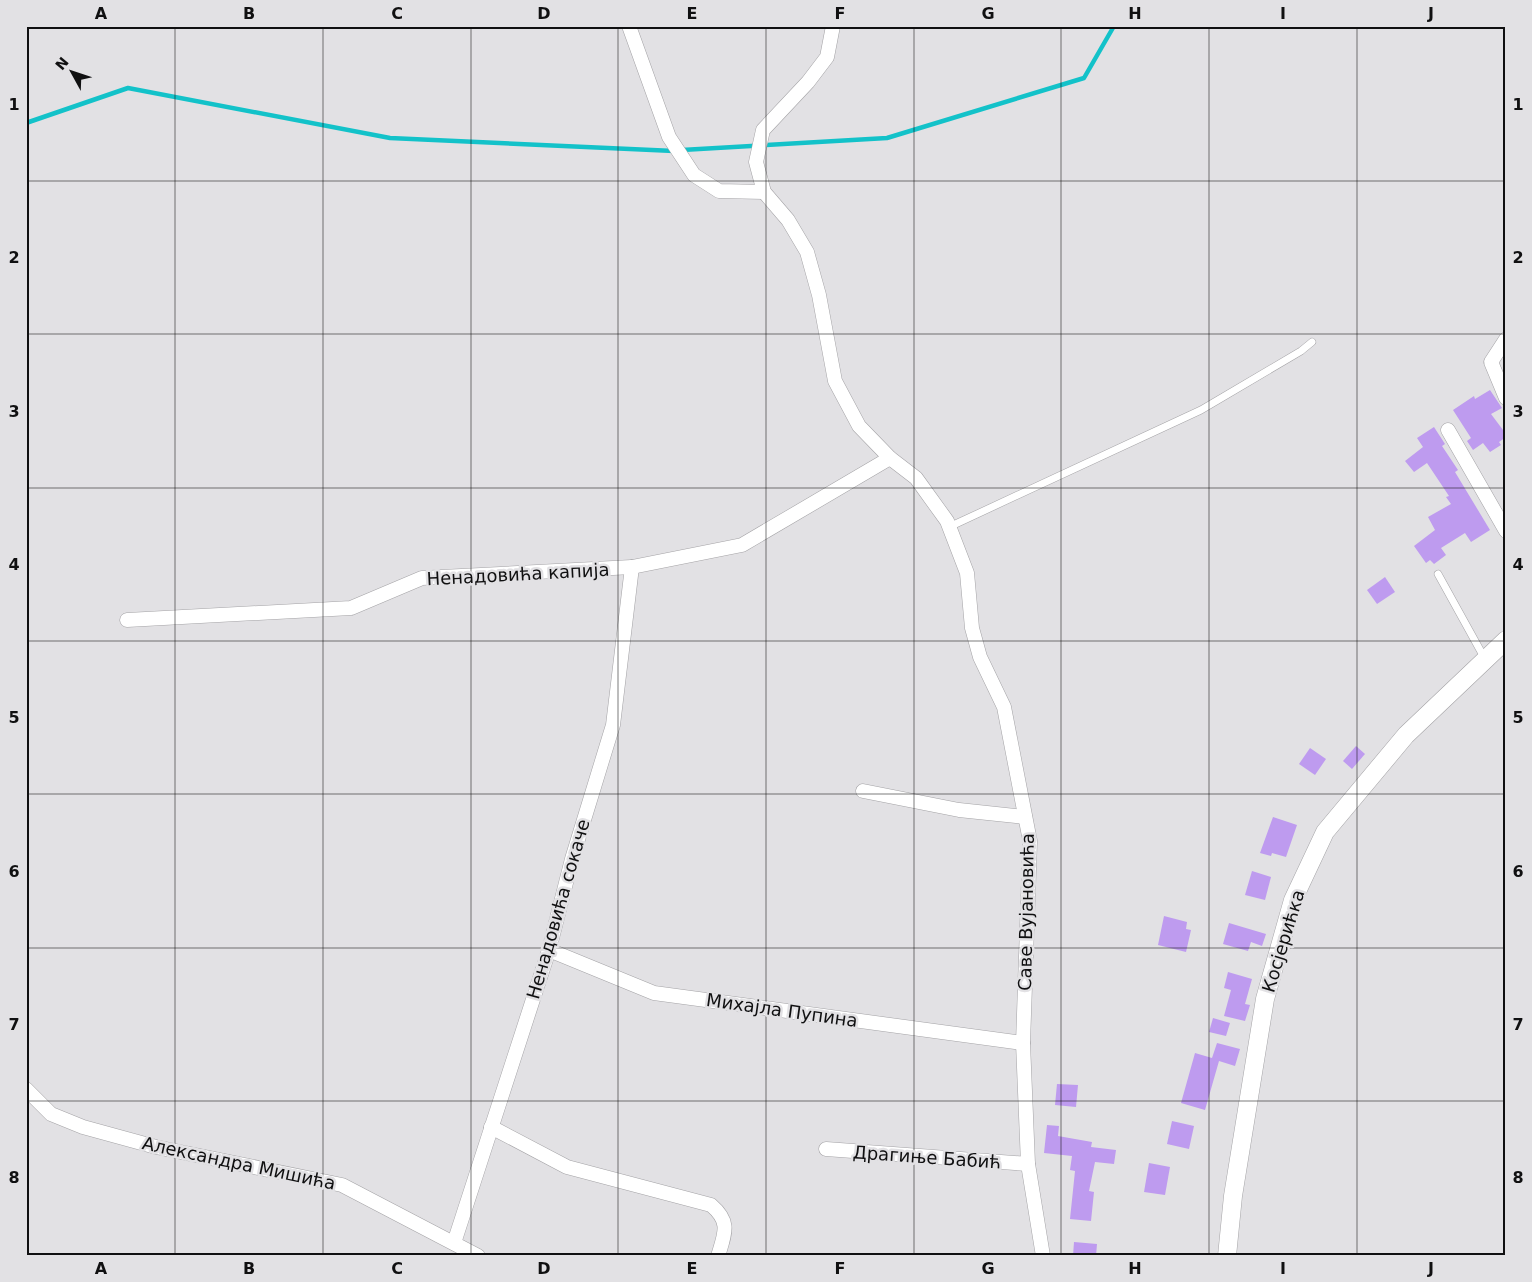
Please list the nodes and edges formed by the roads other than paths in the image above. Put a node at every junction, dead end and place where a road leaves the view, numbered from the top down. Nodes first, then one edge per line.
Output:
1 (629, 26) edge
2 (833, 26) edge
3 (764, 192) junction
4 (1506, 339) edge
5 (1312, 342) dead end
6 (1506, 398) edge
7 (1448, 430) dead end
8 (890, 458) junction
9 (949, 527) junction
10 (1506, 531) edge
11 (632, 567) junction
12 (1438, 574) dead end
13 (127, 620) dead end
14 (1506, 640) edge
15 (1485, 659) junction
16 (863, 791) dead end
17 (1025, 817) junction
18 (549, 950) junction
19 (1023, 1043) junction
20 (26, 1090) edge
21 (491, 1127) junction
22 (826, 1149) dead end
23 (1028, 1164) junction
24 (454, 1243) junction
25 (478, 1256) edge
26 (718, 1256) edge
27 (1042, 1256) edge
28 (1227, 1256) edge

1 - 3 street
2 - 3 street, Саве Вујановића
3 - 8 street, Саве Вујановића
4 - 6 street
5 - 9 lane
7 - 10 street
8 - 9 street, Саве Вујановића
8 - 11 street, Ненадовића капија
9 - 17 street, Саве Вујановића
11 - 13 street, Ненадовића капија
11 - 18 street, Ненадовића сокаче
12 - 15 lane
14 - 15 street, Косјерићка
15 - 28 street, Косјерићка
16 - 17 street
17 - 19 street, Саве Вујановића
18 - 19 street, Михајла Пупина
18 - 21 street, Ненадовића сокаче
19 - 23 street, Саве Вујановића
20 - 24 street, Александра Мишића
21 - 24 street, Ненадовића сокаче
21 - 26 street
22 - 23 street, Драгиње Бабић
23 - 27 street, Саве Вујановића
24 - 25 street, Александра Мишића

